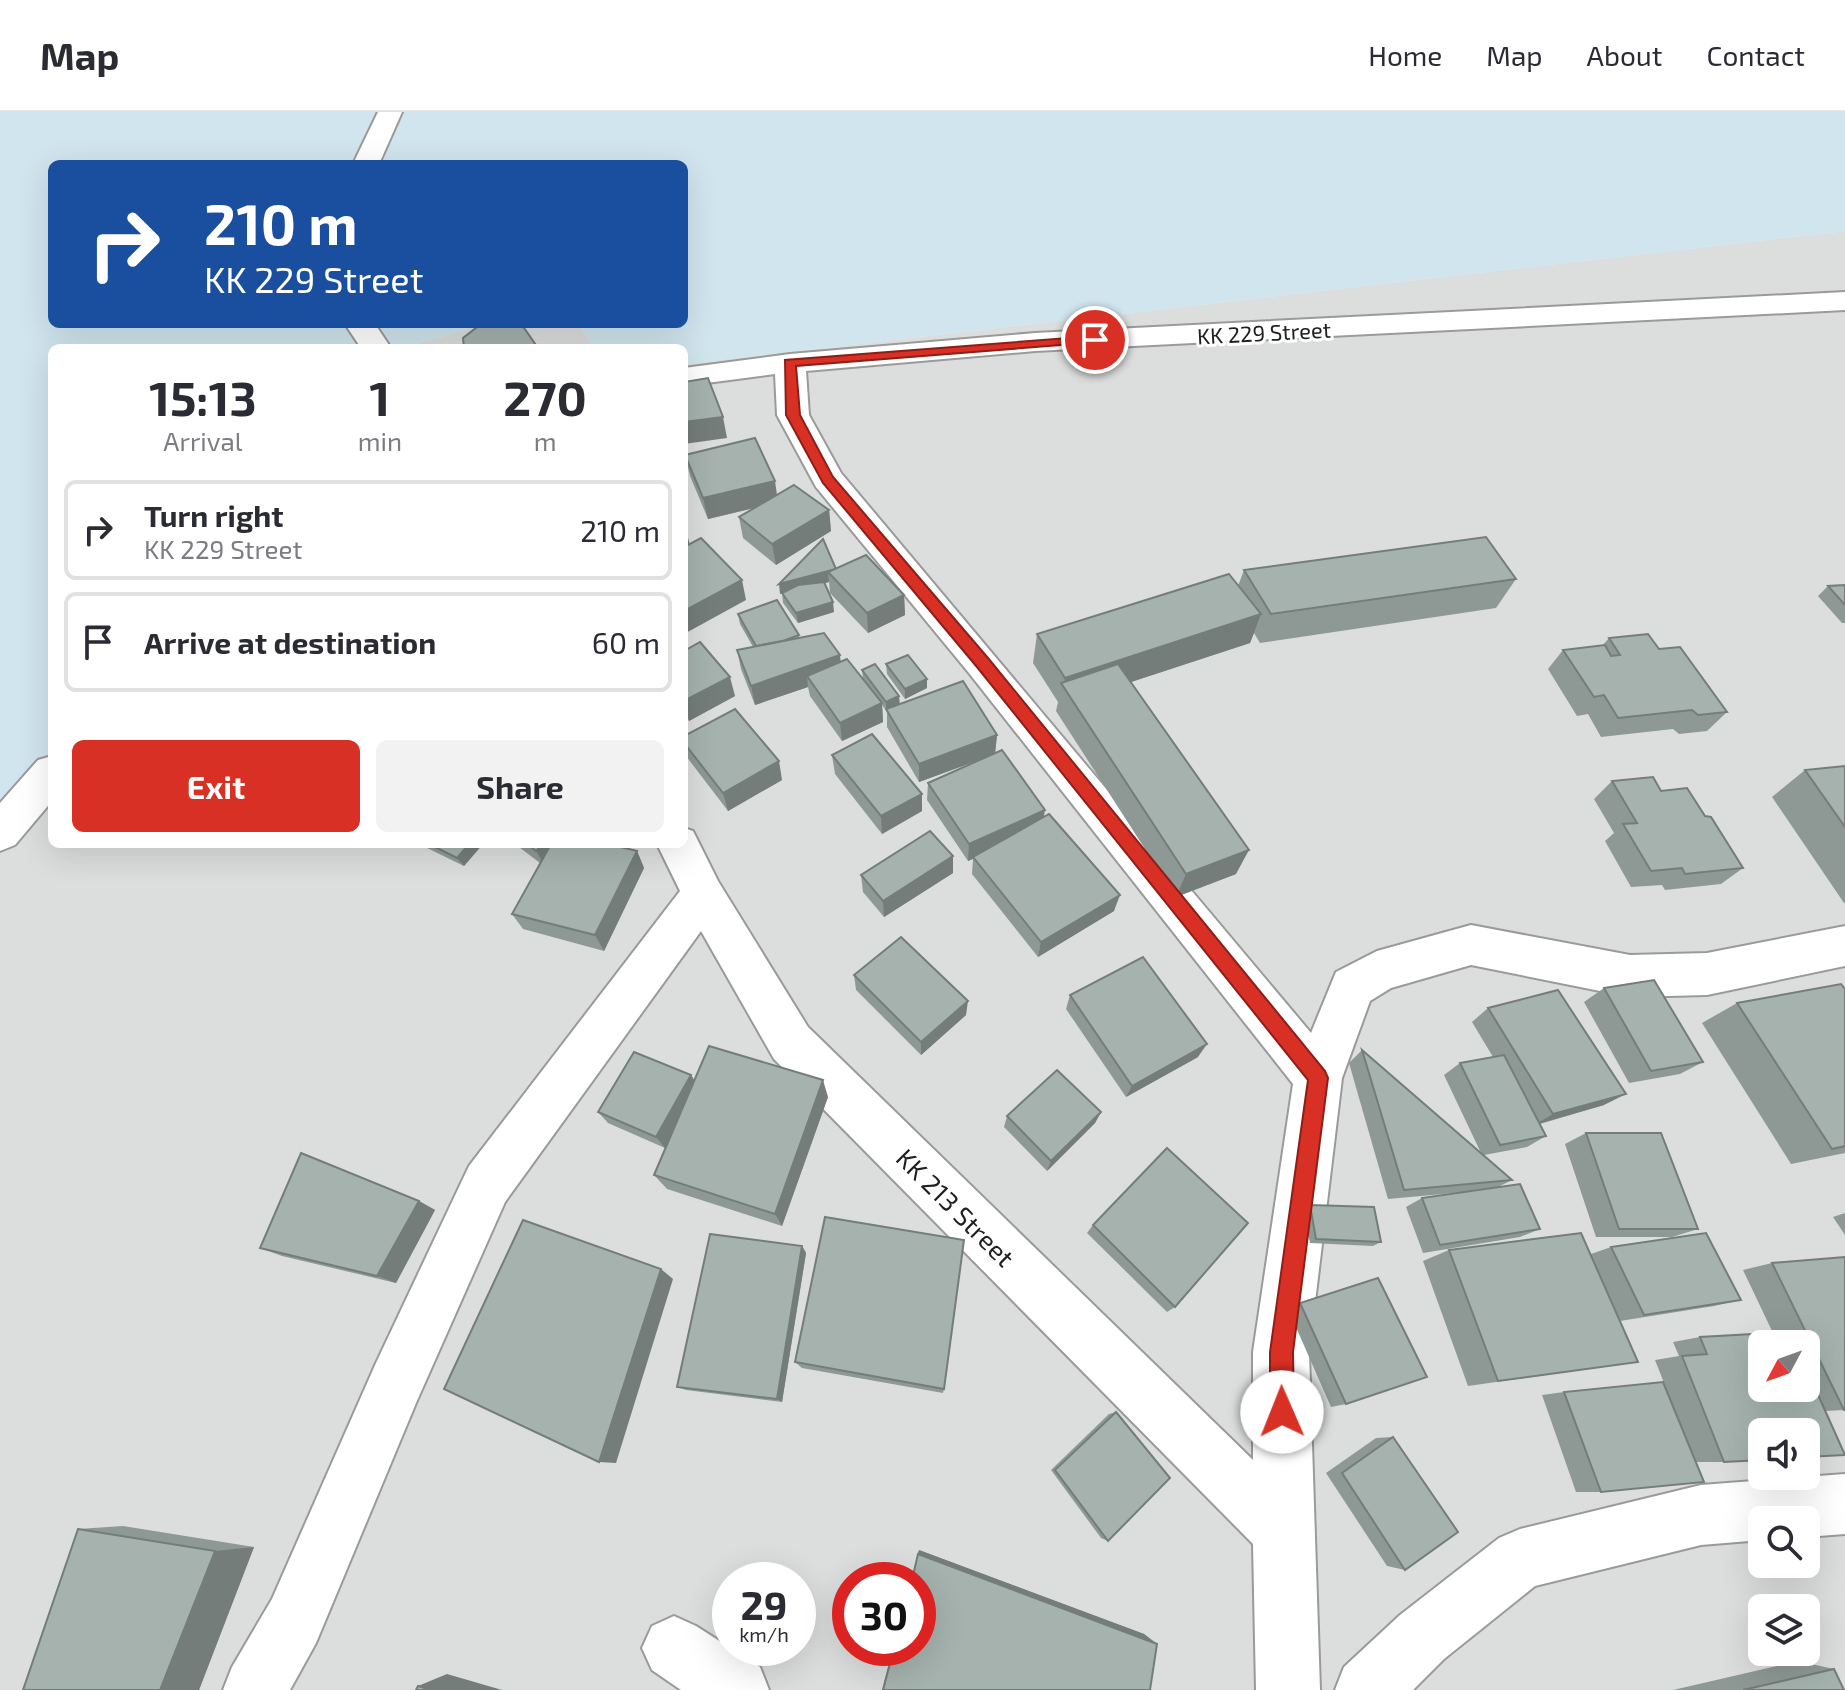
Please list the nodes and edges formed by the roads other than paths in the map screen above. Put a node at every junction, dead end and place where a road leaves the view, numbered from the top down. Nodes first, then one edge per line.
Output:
1 (390, 112) edge
2 (368, 160) edge
3 (1845, 301) edge
4 (790, 363) junction
5 (688, 376) edge
6 (48, 777) edge
7 (0, 833) edge
8 (680, 848) edge
9 (703, 894) junction
10 (1845, 946) edge
11 (1318, 1078) junction
12 (1845, 1504) edge
13 (1283, 1531) junction
14 (674, 1648) dead end
15 (255, 1690) edge
16 (737, 1690) edge
17 (1288, 1690) edge
18 (1367, 1690) edge

1 - 2 street
3 - 4 street, KK 229 Street
4 - 5 street, KK 229 Street
4 - 11 street
6 - 7 street
8 - 9 street, KK 213 Street
9 - 13 street, KK 213 Street
9 - 15 street
10 - 11 street
11 - 13 street
12 - 18 street
13 - 17 street
14 - 16 street

